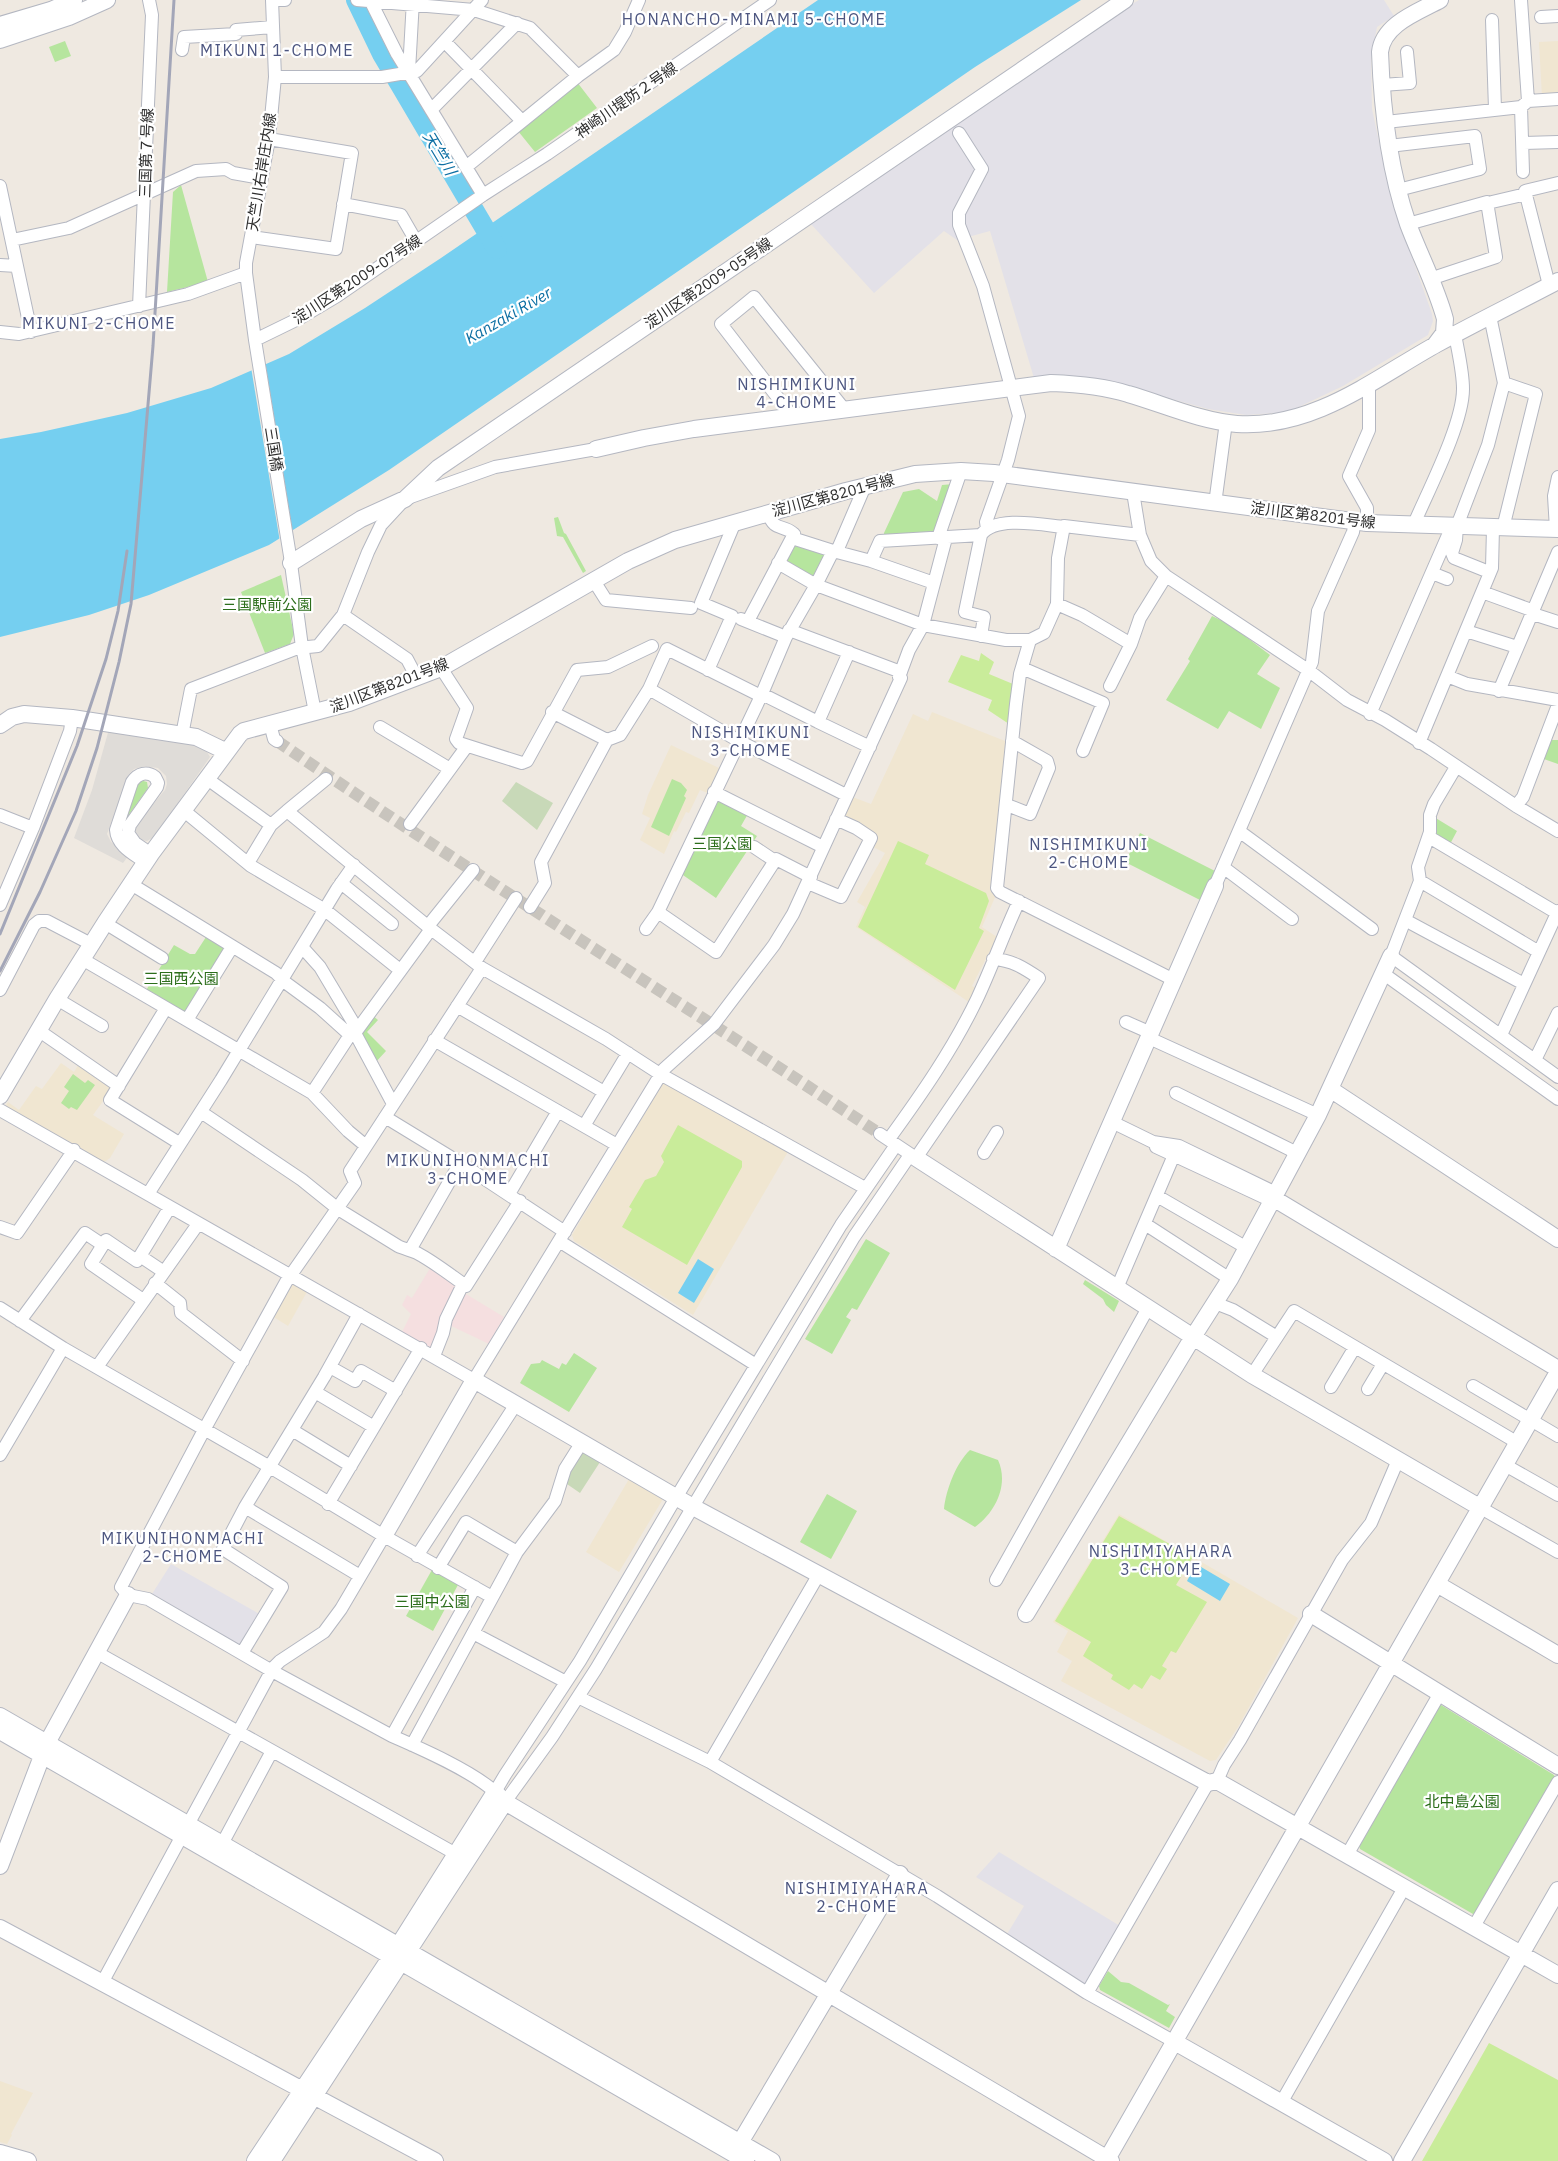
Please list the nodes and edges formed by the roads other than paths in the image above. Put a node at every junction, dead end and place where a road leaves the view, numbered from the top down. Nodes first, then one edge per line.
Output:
1 (74, 0) edge
2 (106, 0) edge
3 (149, 0) edge
4 (272, 0) edge
5 (285, 0) edge
6 (357, 0) edge
7 (369, 0) edge
8 (639, 0) edge
9 (770, 0) edge
10 (1125, 0) edge
11 (1440, 0) edge
12 (1521, 0) edge
13 (413, 2) edge
14 (476, 3) edge
15 (1558, 16) edge
16 (1541, 17) dead end
17 (1492, 20) dead end
18 (517, 23) junction
19 (0, 25) edge
20 (273, 27) junction
21 (0, 40) edge
22 (445, 42) junction
23 (182, 50) dead end
24 (1407, 52) dead end
25 (472, 70) junction
26 (407, 73) junction
27 (578, 76) junction
28 (275, 77) junction
29 (1382, 85) junction
30 (1558, 99) edge
31 (1525, 104) junction
32 (431, 110) junction
33 (1495, 110) junction
34 (522, 121) junction
35 (1386, 122) junction
36 (959, 133) dead end
37 (269, 139) junction
38 (1558, 142) edge
39 (1524, 143) junction
40 (1389, 146) junction
41 (466, 167) junction
42 (1523, 172) dead end
43 (261, 178) junction
44 (1558, 183) edge
45 (0, 186) edge
46 (1398, 190) junction
47 (145, 192) junction
48 (1526, 194) junction
49 (482, 196) junction
50 (1492, 202) dead end
51 (343, 204) junction
52 (457, 213) joint
53 (1408, 224) junction
54 (251, 237) junction
55 (12, 240) junction
56 (416, 241) junction
57 (0, 265) edge
58 (17, 266) junction
59 (246, 273) junction
60 (1430, 279) junction
61 (1554, 283) edge
62 (140, 306) junction
63 (1490, 316) junction
64 (0, 332) edge
65 (31, 332) junction
66 (1455, 334) junction
67 (255, 341) junction
68 (1435, 345) junction
69 (1369, 383) junction
70 (1504, 383) junction
71 (1012, 387) junction
72 (844, 409) junction
73 (792, 416) junction
74 (1226, 422) junction
75 (596, 449) joint
76 (961, 471) junction
77 (1002, 475) junction
78 (1558, 477) edge
79 (865, 486) junction
80 (1132, 492) junction
81 (405, 499) junction
82 (1215, 504) junction
83 (768, 513) junction
84 (735, 522) junction
85 (1361, 522) junction
86 (1414, 524) junction
87 (1455, 526) junction
88 (1064, 527) junction
89 (1498, 528) junction
90 (1557, 529) edge
91 (984, 532) junction
92 (1140, 535) junction
93 (792, 538) junction
94 (942, 538) junction
95 (835, 551) junction
96 (1558, 552) edge
97 (291, 560) junction
98 (871, 561) junction
99 (778, 563) junction
100 (1489, 572) junction
101 (1432, 573) junction
102 (1166, 576) junction
103 (1447, 579) dead end
104 (594, 581) junction
105 (934, 583) junction
106 (816, 585) junction
107 (1482, 592) junction
108 (1057, 604) junction
109 (691, 608) dead end
110 (1533, 613) junction
111 (343, 615) junction
112 (732, 616) junction
113 (748, 621) junction
114 (1558, 622) edge
115 (923, 625) junction
116 (1466, 631) junction
117 (788, 633) junction
118 (981, 636) junction
119 (1030, 640) junction
120 (1131, 644) junction
121 (652, 646) dead end
122 (302, 647) junction
123 (1517, 647) junction
124 (849, 652) junction
125 (441, 668) junction
126 (1022, 668) junction
127 (708, 670) junction
128 (1308, 670) junction
129 (901, 672) junction
130 (1447, 676) junction
131 (417, 678) junction
132 (1110, 686) dead end
133 (649, 689) junction
134 (1499, 691) junction
135 (761, 695) junction
136 (1558, 700) edge
137 (1558, 705) edge
138 (315, 712) junction
139 (552, 712) junction
140 (1370, 714) junction
141 (72, 718) junction
142 (818, 722) junction
143 (270, 724) junction
144 (0, 725) edge
145 (380, 728) dead end
146 (182, 735) junction
147 (1552, 735) edge
148 (607, 740) junction
149 (277, 741) tunnel mouth
150 (739, 741) junction
151 (1012, 741) junction
152 (1419, 743) junction
153 (467, 746) junction
154 (870, 747) junction
155 (225, 751) junction
156 (1083, 752) dead end
157 (1456, 767) junction
158 (450, 769) junction
159 (206, 778) junction
160 (326, 779) dead end
161 (714, 792) junction
162 (846, 795) junction
163 (1006, 805) junction
164 (1516, 806) junction
165 (183, 810) junction
166 (287, 810) junction
167 (0, 815) edge
168 (836, 819) junction
169 (410, 824) dead end
170 (271, 825) junction
171 (33, 828) junction
172 (1239, 831) junction
173 (1558, 831) edge
174 (1429, 837) junction
175 (754, 847) dead end
176 (823, 847) junction
177 (148, 858) junction
178 (775, 861) junction
179 (248, 863) junction
180 (354, 865) junction
181 (1223, 867) junction
182 (472, 870) dead end
183 (809, 880) junction
184 (1420, 881) junction
185 (341, 883) junction
186 (131, 884) junction
187 (1215, 886) joint
188 (516, 898) dead end
189 (1019, 901) junction
190 (0, 905) edge
191 (530, 907) dead end
192 (325, 910) junction
193 (658, 912) junction
194 (1558, 912) edge
195 (1292, 919) dead end
196 (1405, 920) junction
197 (105, 923) junction
198 (392, 924) dead end
199 (430, 928) junction
200 (646, 929) dead end
201 (1372, 929) dead end
202 (1546, 936) junction
203 (1558, 942) edge
204 (91, 944) junction
205 (232, 947) junction
206 (302, 947) junction
207 (1539, 952) junction
208 (1391, 956) junction
209 (162, 958) dead end
210 (82, 959) junction
211 (993, 959) junction
212 (479, 965) junction
213 (400, 970) junction
214 (1384, 974) junction
215 (4, 975) edge
216 (282, 979) junction
217 (1174, 980) junction
218 (1524, 984) junction
219 (0, 990) edge
220 (57, 999) junction
221 (457, 1006) junction
222 (166, 1008) junction
223 (1558, 1013) edge
224 (187, 1020) junction
225 (1126, 1022) dead end
226 (102, 1026) dead end
227 (38, 1030) junction
228 (354, 1032) junction
229 (1501, 1035) junction
230 (1150, 1036) junction
231 (434, 1040) junction
232 (240, 1050) junction
233 (628, 1053) junction
234 (1535, 1060) junction
235 (660, 1074) junction
236 (1558, 1077) edge
237 (119, 1086) junction
238 (1330, 1089) junction
239 (604, 1092) junction
240 (1176, 1092) dead end
241 (312, 1093) junction
242 (0, 1096) edge
243 (1558, 1100) edge
244 (393, 1104) junction
245 (0, 1110) edge
246 (558, 1111) junction
247 (201, 1112) junction
248 (1318, 1115) junction
249 (385, 1117) junction
250 (1111, 1123) junction
251 (584, 1126) junction
252 (997, 1132) dead end
253 (888, 1139) junction
254 (179, 1143) junction
255 (617, 1145) junction
256 (366, 1146) junction
257 (74, 1150) junction
258 (984, 1153) dead end
259 (1297, 1153) junction
260 (1174, 1155) junction
261 (913, 1157) junction
262 (460, 1163) junction
263 (865, 1188) junction
264 (148, 1194) junction
265 (1156, 1196) junction
266 (514, 1198) junction
267 (1274, 1198) junction
268 (879, 1199) junction
269 (170, 1207) junction
270 (338, 1209) junction
271 (198, 1224) junction
272 (1145, 1224) junction
273 (0, 1227) edge
274 (562, 1236) junction
275 (1558, 1239) edge
276 (103, 1245) junction
277 (1247, 1248) junction
278 (1056, 1249) junction
279 (410, 1251) junction
280 (140, 1256) junction
281 (817, 1264) junction
282 (164, 1272) junction
283 (832, 1273) junction
284 (292, 1275) junction
285 (1230, 1279) junction
286 (155, 1283) junction
287 (463, 1284) junction
288 (1117, 1288) junction
289 (143, 1300) junction
290 (1215, 1303) junction
291 (0, 1308) edge
292 (1148, 1308) junction
293 (359, 1314) junction
294 (20, 1321) junction
295 (1193, 1337) junction
296 (1277, 1337) junction
297 (1355, 1347) junction
298 (63, 1348) junction
299 (421, 1348) junction
300 (434, 1356) junction
301 (243, 1360) junction
302 (1383, 1364) junction
303 (756, 1366) junction
304 (97, 1367) junction
305 (330, 1367) junction
306 (1558, 1371) edge
307 (1252, 1375) junction
308 (770, 1376) junction
309 (474, 1380) junction
310 (1473, 1386) dead end
311 (1332, 1387) dead end
312 (1368, 1389) dead end
313 (396, 1391) junction
314 (315, 1392) junction
315 (516, 1404) junction
316 (1531, 1420) junction
317 (374, 1427) junction
318 (204, 1430) junction
319 (292, 1430) junction
320 (1558, 1436) edge
321 (582, 1442) junction
322 (1518, 1443) junction
323 (0, 1455) edge
324 (1398, 1460) junction
325 (1505, 1465) junction
326 (351, 1466) junction
327 (270, 1467) junction
328 (1558, 1495) edge
329 (676, 1497) junction
330 (328, 1504) junction
331 (245, 1507) junction
332 (693, 1507) junction
333 (1481, 1508) junction
334 (384, 1536) junction
335 (517, 1552) junction
336 (1558, 1552) edge
337 (417, 1556) junction
338 (438, 1568) junction
339 (819, 1574) junction
340 (360, 1576) junction
341 (996, 1580) dead end
342 (1437, 1584) junction
343 (474, 1587) junction
344 (128, 1595) junction
345 (492, 1596) junction
346 (1026, 1614) dead end
347 (1311, 1614) junction
348 (473, 1633) junction
349 (96, 1652) junction
350 (242, 1653) junction
351 (1558, 1655) edge
352 (1391, 1664) junction
353 (272, 1671) junction
354 (566, 1682) junction
355 (1440, 1693) junction
356 (578, 1697) junction
357 (0, 1716) edge
358 (0, 1731) edge
359 (240, 1732) junction
360 (392, 1736) junction
361 (412, 1745) junction
362 (44, 1749) junction
363 (272, 1751) junction
364 (710, 1762) junction
365 (1558, 1766) edge
366 (1213, 1782) junction
367 (1558, 1782) edge
368 (500, 1797) junction
369 (1298, 1827) junction
370 (186, 1831) junction
371 (222, 1844) junction
372 (456, 1854) junction
373 (1347, 1855) junction
374 (0, 1866) edge
375 (900, 1874) junction
376 (1404, 1888) junction
377 (1558, 1890) edge
378 (0, 1928) edge
379 (1473, 1928) junction
380 (400, 1954) junction
381 (1520, 1955) junction
382 (1558, 1976) edge
383 (102, 1983) junction
384 (1087, 1993) junction
385 (828, 1994) junction
386 (1173, 2042) junction
387 (308, 2093) junction
388 (1281, 2103) junction
389 (0, 2153) edge
390 (737, 2155) edge
391 (1108, 2160) edge
392 (28, 2161) edge
393 (255, 2161) edge
394 (272, 2161) edge
395 (435, 2161) edge
396 (772, 2161) edge
397 (1384, 2161) edge
398 (1402, 2161) edge

1 - 19 street
2 - 21 street
3 - 47 street, 三国第７号線
4 - 5 street
4 - 20 street, 天竺川右岸庄内線
6 - 7 street
7 - 13 street
7 - 26 street
8 - 27 street
9 - 49 street, 神崎川堤防２号線
10 - 81 street, 淀川区第2009-05号線
11 - 29 street
12 - 31 street
13 - 14 street
13 - 26 street
14 - 18 street
14 - 22 street
15 - 16 street
17 - 33 street
18 - 25 street
18 - 27 street
20 - 23 street
20 - 28 street, 天竺川右岸庄内線
22 - 25 street
22 - 26 street
24 - 29 street
25 - 32 street
25 - 34 street
26 - 28 street
26 - 32 street
27 - 34 street
28 - 37 street, 天竺川右岸庄内線
29 - 35 street
30 - 31 street
31 - 33 street
31 - 39 street
32 - 41 street
33 - 35 street
34 - 41 street
35 - 40 street
36 - 71 street
37 - 43 street, 天竺川右岸庄内線
37 - 51 street
38 - 39 street
39 - 42 street
40 - 46 street
40 - 46 street
41 - 49 street
43 - 47 street
43 - 54 street, 天竺川右岸庄内線
44 - 48 street
45 - 55 street
46 - 53 street
47 - 55 street
47 - 62 street, 三国第７号線
48 - 50 street
48 - 61 street
49 - 52 street, 神崎川堤防２号線
51 - 54 street
51 - 56 street
52 - 56 street, 淀川区第2009-07号線
53 - 60 street
53 - 60 street
54 - 59 street, 天竺川右岸庄内線
55 - 58 street
56 - 67 street, 淀川区第2009-07号線
57 - 58 street
58 - 65 street
59 - 62 street
59 - 67 street, 天竺川右岸庄内線
60 - 68 street
61 - 63 street
62 - 65 street
63 - 66 street
63 - 70 street
64 - 65 street
66 - 68 street
66 - 86 street
67 - 97 street, 三国橋
68 - 69 street
69 - 74 street
69 - 85 street
70 - 87 street
70 - 89 street
71 - 72 street
71 - 74 street
71 - 77 street
72 - 73 street
72 - 73 street
73 - 75 street
74 - 82 street
75 - 81 street
76 - 77 street, 淀川区第8201号線
76 - 79 street, 淀川区第8201号線
76 - 94 street
77 - 80 street, 淀川区第8201号線
77 - 91 street
78 - 90 street
79 - 83 street, 淀川区第8201号線
79 - 95 street
80 - 82 street, 淀川区第8201号線
80 - 92 street
81 - 97 street, 淀川区第2009-05号線
81 - 111 street
82 - 85 street, 淀川区第8201号線
83 - 84 street, 淀川区第8201号線
83 - 93 street
84 - 104 street, 淀川区第8201号線
84 - 112 street
85 - 86 street, 淀川区第8201号線
85 - 128 street
86 - 87 street, 淀川区第8201号線
87 - 89 street, 淀川区第8201号線
87 - 100 street
87 - 101 street
88 - 91 street
88 - 92 street
88 - 108 street
89 - 90 street, 淀川区第8201号線
89 - 100 street
91 - 94 street
91 - 118 street
92 - 102 street
93 - 95 street
93 - 99 street
94 - 98 street
94 - 105 street
95 - 98 street
95 - 106 street
96 - 110 street
97 - 122 street, 三国橋
98 - 105 street
99 - 106 street
99 - 113 street
100 - 107 street
101 - 103 street
101 - 140 street
102 - 120 street
102 - 128 street
104 - 109 street
104 - 125 street, 淀川区第8201号線
105 - 115 street
106 - 115 street
106 - 117 street
107 - 110 street
107 - 116 street
108 - 119 street
108 - 120 street
110 - 114 street
110 - 123 street
111 - 122 street
111 - 131 street
112 - 113 street
112 - 127 street
113 - 117 street
115 - 118 street
115 - 129 street
116 - 123 street
116 - 130 street
117 - 124 street
117 - 135 street
118 - 119 street
119 - 126 street
120 - 132 street
121 - 139 street
122 - 138 street, 三国橋
122 - 146 street
123 - 134 street
124 - 129 street
124 - 142 street
125 - 131 street, 淀川区第8201号線
125 - 153 street
126 - 151 street
126 - 156 street
127 - 133 street
127 - 135 street
128 - 140 street
128 - 172 street
129 - 154 street
130 - 134 street
130 - 152 street
131 - 138 street, 淀川区第8201号線
133 - 148 street
133 - 150 street
134 - 136 street
135 - 142 street
135 - 150 street
137 - 147 street
138 - 143 street, 淀川区第8201号線
139 - 148 street
139 - 153 street
140 - 152 street
141 - 144 street
141 - 146 street
141 - 171 street
142 - 154 street
143 - 149 street
143 - 155 street, 淀川区第8201号線
145 - 158 street
146 - 155 street
147 - 164 street
148 - 191 street
150 - 161 street
150 - 162 street
151 - 163 street
151 - 163 street
152 - 157 street
153 - 158 street
154 - 162 street
155 - 159 street, 淀川区第8201号線
157 - 164 street
157 - 174 street
158 - 169 street
159 - 165 street, 淀川区第8201号線
159 - 170 street
160 - 166 street
161 - 176 street
161 - 193 street
162 - 168 street
163 - 189 street
164 - 173 street
165 - 177 street, 淀川区第8201号線
165 - 179 street
166 - 170 street
166 - 180 street
167 - 171 street
168 - 176 street
168 - 183 street
170 - 179 street
171 - 190 street
172 - 181 street
172 - 201 street
174 - 184 street
174 - 194 street
175 - 178 street
176 - 183 street
177 - 177 street
177 - 186 street, 淀川区第8201号線
178 - 183 street
178 - 193 street
179 - 192 street
180 - 185 street
180 - 199 street
181 - 187 street
181 - 195 street
182 - 199 street
183 - 235 street
184 - 196 street
184 - 207 street
185 - 192 street
185 - 198 street
186 - 197 street, 淀川区第8201号線
186 - 205 street
187 - 217 street
188 - 212 street
189 - 211 street
189 - 217 street
192 - 206 street
192 - 213 street
193 - 200 street
194 - 202 street
196 - 208 street
196 - 218 street
197 - 204 street, 淀川区第8201号線
197 - 209 street
199 - 212 street
199 - 213 street
202 - 203 street
202 - 207 street
204 - 210 street, 淀川区第8201号線
204 - 215 street
205 - 216 street
205 - 224 street
206 - 216 street
206 - 228 street
207 - 218 street
208 - 214 street
208 - 229 street
210 - 220 street, 淀川区第8201号線
210 - 222 street
211 - 253 street
211 - 261 street
212 - 221 street
212 - 233 street
213 - 228 street
214 - 238 street
214 - 243 street
215 - 219 street
216 - 228 street
216 - 232 street
217 - 230 street
218 - 229 street
220 - 226 street
220 - 227 street, 淀川区第8201号線
221 - 231 street
221 - 239 street
222 - 224 street
222 - 237 street
223 - 234 street
224 - 232 street
225 - 230 street
227 - 237 street
227 - 242 street, 淀川区第8201号線
228 - 241 street
228 - 244 street
229 - 234 street
230 - 248 street
230 - 250 street
231 - 244 street
231 - 246 street
232 - 241 street
232 - 247 street
233 - 235 street
233 - 239 street
234 - 236 street
235 - 255 street
235 - 263 street
237 - 254 street
238 - 248 street
238 - 275 street
239 - 251 street
240 - 259 street
241 - 256 street
244 - 249 street
245 - 257 street
246 - 251 street
246 - 266 street
247 - 254 street
247 - 270 street
248 - 259 street
249 - 256 street
249 - 262 street
250 - 260 street
250 - 267 street
250 - 278 street
251 - 255 street
252 - 258 street
253 - 261 street
253 - 263 street
254 - 264 street
255 - 274 street
256 - 270 street
257 - 264 street
257 - 273 street
259 - 267 street
260 - 265 street
260 - 267 street
261 - 268 street
261 - 278 street
262 - 266 street
262 - 279 street
263 - 268 street
263 - 281 street
264 - 269 street
265 - 272 street
265 - 277 street
266 - 274 street
266 - 287 street
267 - 277 street
267 - 306 street
268 - 283 street
269 - 271 street
269 - 280 street
270 - 279 street
270 - 284 street
271 - 282 street
271 - 284 street
272 - 285 street
272 - 288 street
274 - 303 street
274 - 309 street
276 - 280 street
276 - 289 street
276 - 294 street
277 - 285 street
278 - 288 street
279 - 287 street
280 - 282 street
281 - 283 street
281 - 303 street
282 - 286 street
283 - 308 street
284 - 293 street
284 - 301 street
285 - 290 street
286 - 289 street
286 - 301 street
287 - 300 street
288 - 292 street
289 - 304 street
290 - 295 street
290 - 296 street
291 - 294 street
292 - 295 street
292 - 341 street
293 - 299 street
293 - 305 street
294 - 298 street
295 - 307 street
295 - 346 street
296 - 297 street
296 - 307 street
297 - 302 street
297 - 311 street
298 - 304 street
298 - 323 street
299 - 300 street
299 - 313 street
300 - 309 street
301 - 318 street
302 - 312 street
302 - 322 street
303 - 308 street
303 - 329 street
304 - 318 street
305 - 313 street
305 - 314 street
306 - 316 street
307 - 324 street
308 - 332 street
309 - 315 street
309 - 334 street
310 - 316 street
313 - 317 street
314 - 317 street
314 - 319 street
315 - 321 street
315 - 337 street
316 - 320 street
316 - 322 street
317 - 326 street
318 - 327 street
318 - 344 street
319 - 326 street
319 - 327 street
321 - 329 street
321 - 335 street
322 - 325 street
324 - 333 street
324 - 347 street
325 - 328 street
325 - 333 street
326 - 330 street
327 - 330 street
327 - 331 street
329 - 332 street
329 - 354 street
330 - 334 street
331 - 340 street
331 - 350 street
332 - 339 street
332 - 356 street
333 - 336 street
333 - 342 street
334 - 337 street
334 - 340 street
335 - 338 street
335 - 345 street
337 - 338 street
338 - 343 street
339 - 364 street
339 - 366 street
340 - 353 street
342 - 351 street
342 - 352 street
343 - 345 street
343 - 360 street
344 - 349 street
344 - 350 street
345 - 348 street
347 - 352 street
347 - 366 street
348 - 354 street
348 - 361 street
349 - 359 street
349 - 362 street
350 - 353 street
352 - 355 street
352 - 369 street
353 - 359 street
353 - 360 street
354 - 368 street
355 - 365 street
355 - 373 street
356 - 364 street
356 - 368 street
357 - 362 street
358 - 362 street
359 - 363 street
359 - 370 street
360 - 361 street
361 - 368 street
362 - 370 street
362 - 374 street
363 - 371 street
363 - 372 street
364 - 375 street
366 - 369 street
366 - 384 street
367 - 379 street
368 - 372 street
368 - 380 street
368 - 385 street
369 - 373 street
369 - 386 street
370 - 371 street
370 - 380 street
370 - 383 street
371 - 380 street
372 - 380 street
373 - 376 street
375 - 384 street
375 - 385 street
376 - 379 street
376 - 388 street
377 - 381 street
378 - 383 street
379 - 381 street
380 - 387 street
380 - 390 street
381 - 382 street
381 - 398 street
383 - 387 street
384 - 386 street
385 - 390 street
385 - 391 street
386 - 388 street
386 - 391 street
387 - 393 street
387 - 394 street
387 - 395 street
388 - 397 street
389 - 392 street
390 - 396 street

